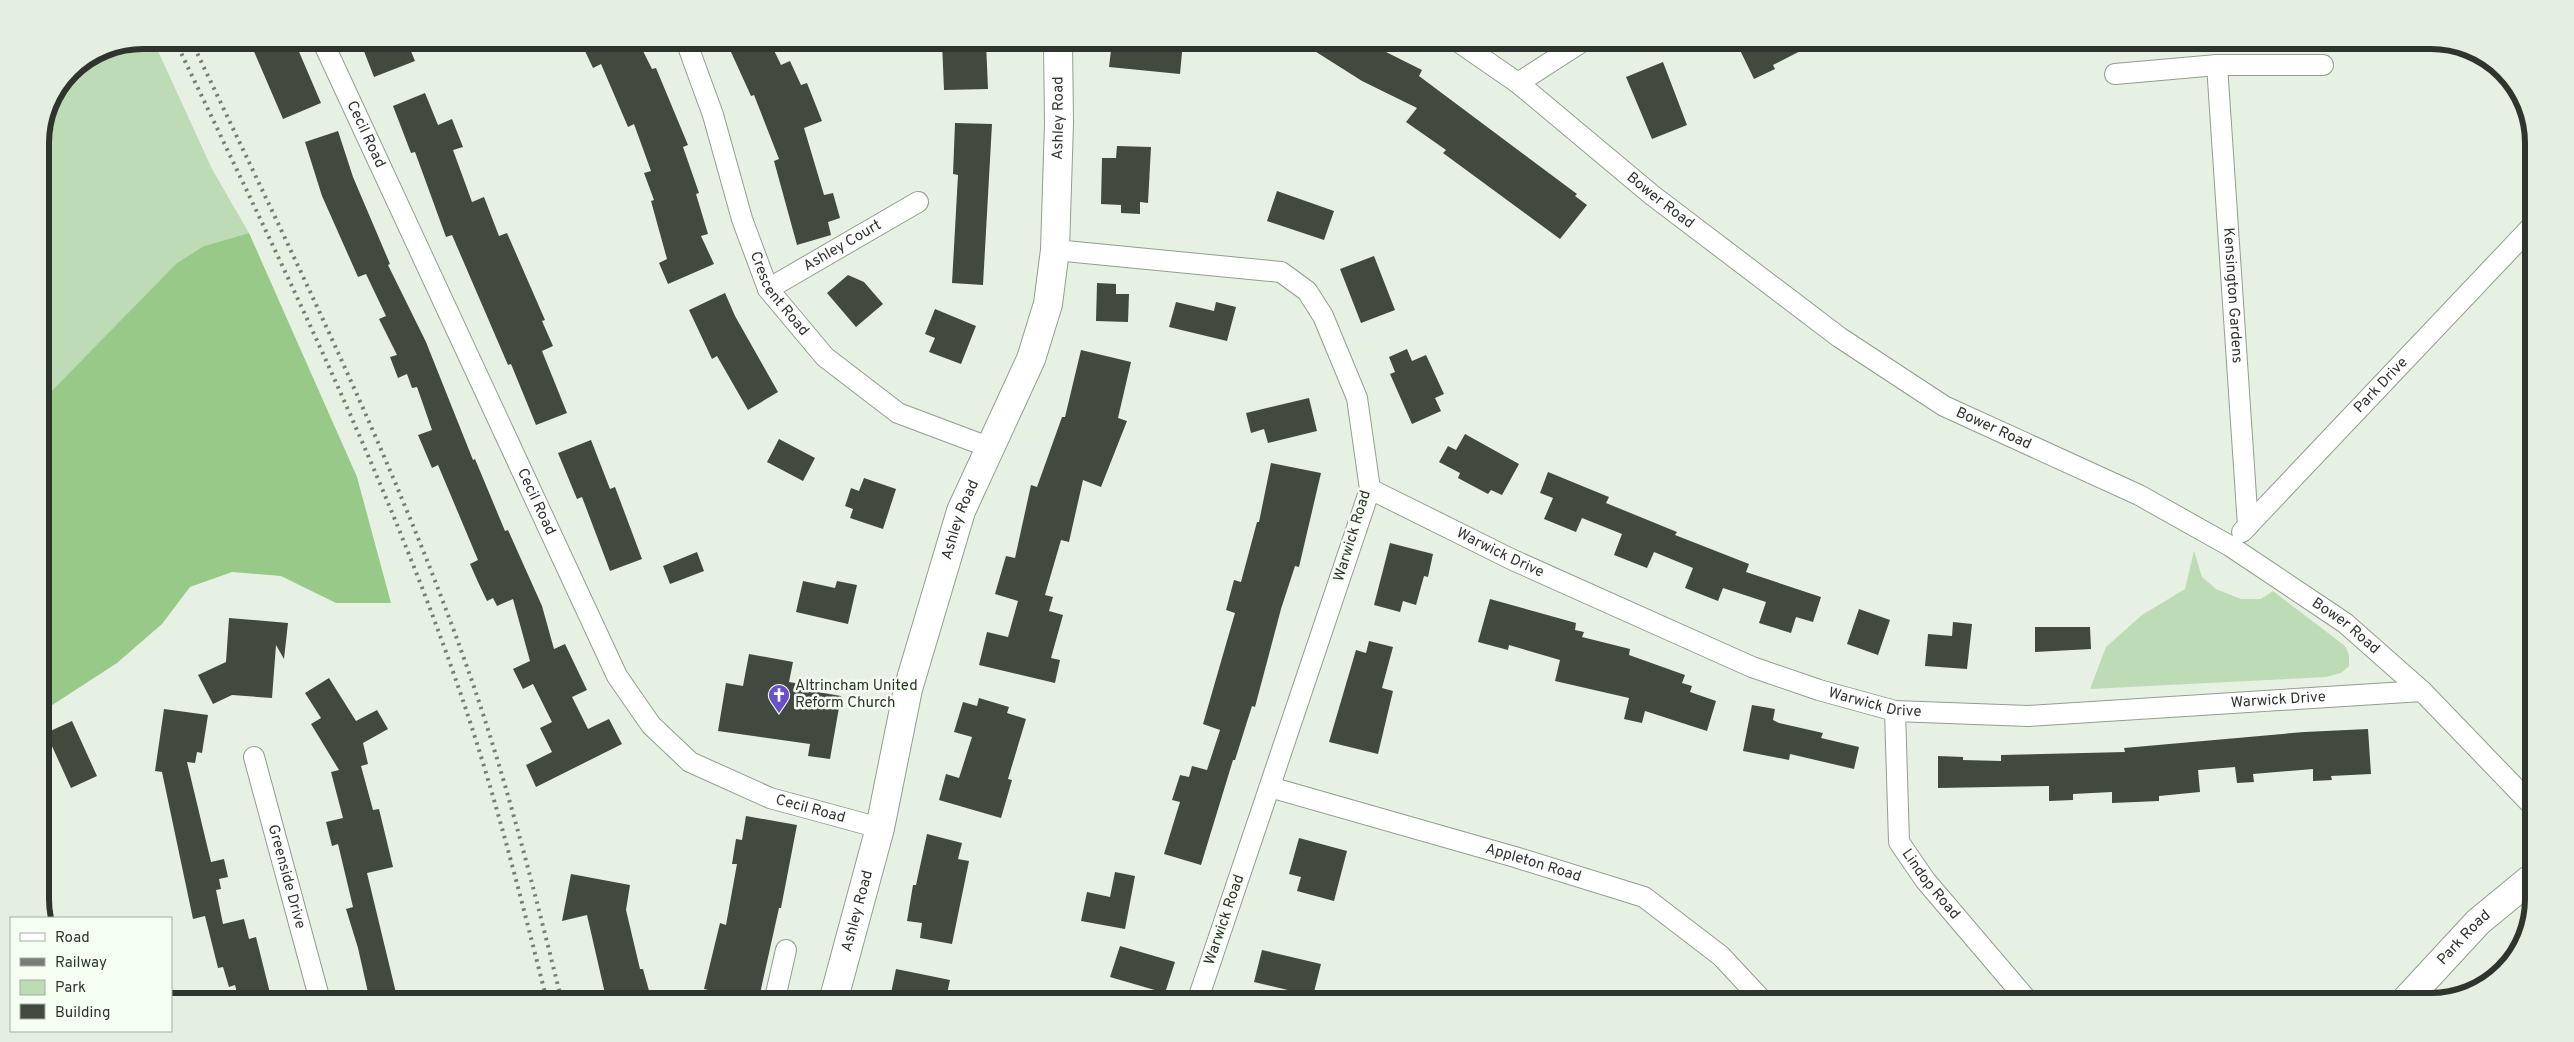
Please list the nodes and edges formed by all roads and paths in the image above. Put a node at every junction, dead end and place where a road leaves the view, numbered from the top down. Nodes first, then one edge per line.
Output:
1 (326, 49) edge
2 (689, 49) edge
3 (1058, 49) edge
4 (1469, 49) edge
5 (1572, 49) edge
6 (2218, 65) junction
7 (2324, 65) dead end
8 (2115, 74) dead end
9 (1518, 83) junction
10 (918, 202) dead end
11 (2525, 233) edge
12 (1055, 250) junction
13 (768, 289) junction
14 (991, 448) junction
15 (1370, 489) junction
16 (2248, 526) junction
17 (2230, 546) junction
18 (2422, 690) junction
19 (1895, 711) junction
20 (254, 757) dead end
21 (1270, 787) junction
22 (2525, 798) edge
23 (880, 828) junction
24 (2525, 883) edge
25 (786, 950) dead end
26 (318, 993) edge
27 (776, 993) edge
28 (835, 993) edge
29 (1200, 993) edge
30 (1755, 993) edge
31 (2021, 993) edge
32 (2413, 993) edge

1 - 23 street, Cecil Road
2 - 13 street, Crescent Road
3 - 12 main road, Ashley Road
4 - 9 street, Bower Road
5 - 9 street
6 - 7 street
6 - 8 street
6 - 16 street, Kensington Gardens
9 - 17 street, Bower Road
10 - 13 street, Ashley Court
11 - 16 street, Park Drive
12 - 14 main road, Ashley Road
12 - 15 street, Warwick Road
13 - 14 street, Crescent Road
14 - 23 main road, Ashley Road
15 - 19 street, Warwick Drive
15 - 21 street, Warwick Road
16 - 17 street, Park Drive
17 - 18 street, Bower Road
18 - 19 street, Warwick Drive
18 - 22 street, Bower Road
19 - 31 street, Lindop Road
20 - 26 street, Greenside Drive
21 - 29 street, Warwick Road
21 - 30 street, Appleton Road
23 - 28 main road, Ashley Road
24 - 32 main road, Park Road
25 - 27 street

